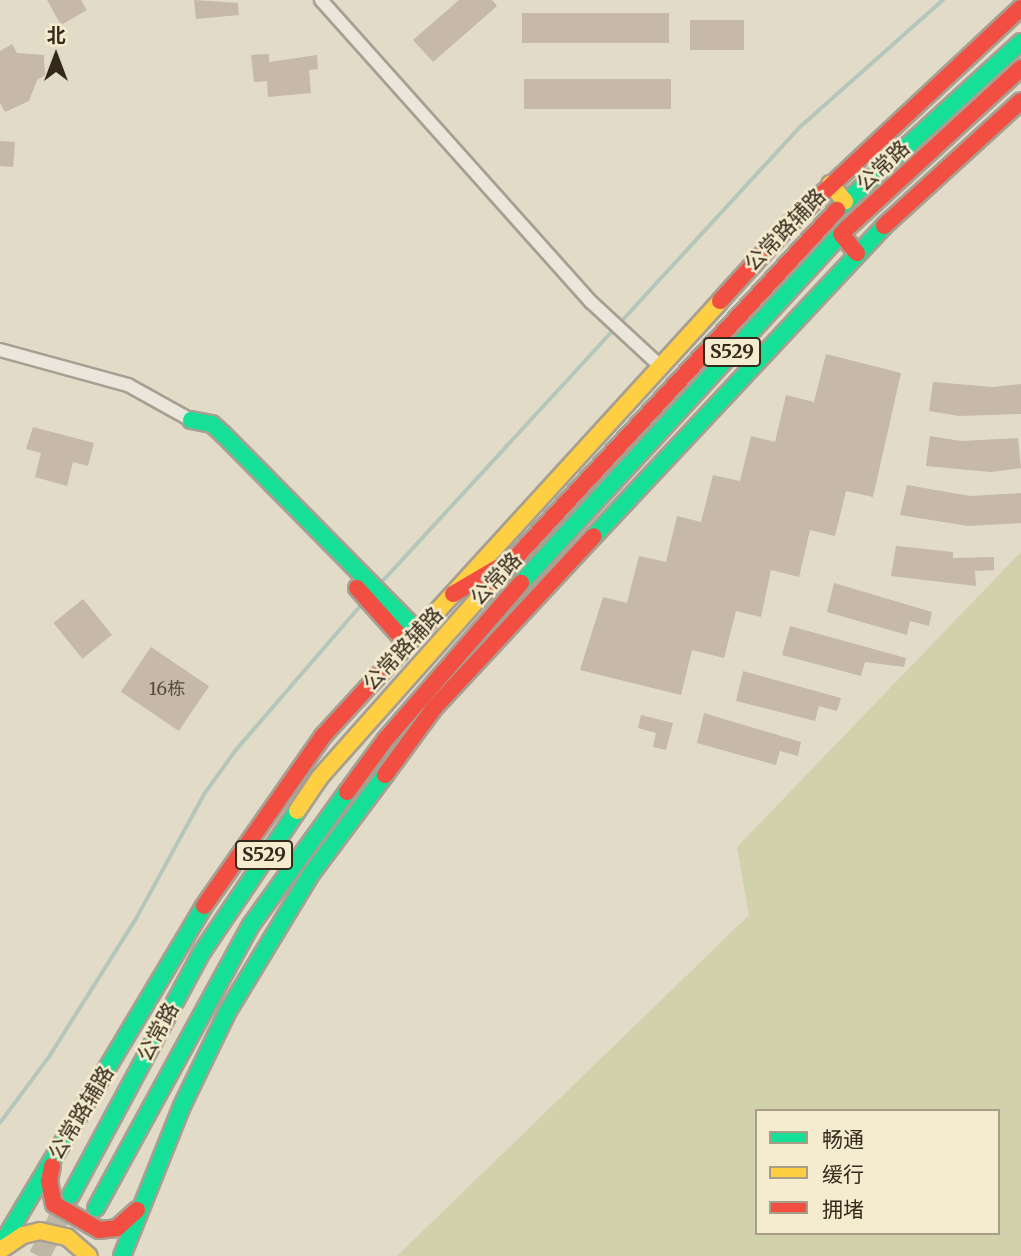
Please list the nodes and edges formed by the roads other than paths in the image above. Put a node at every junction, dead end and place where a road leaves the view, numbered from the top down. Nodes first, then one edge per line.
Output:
1 (321, 0) edge
2 (1021, 8) edge
3 (1021, 42) edge
4 (1021, 68) edge
5 (1021, 101) edge
6 (830, 184) junction
7 (845, 201) junction
8 (841, 234) junction
9 (857, 253) junction
10 (0, 350) edge
11 (659, 365) junction
12 (191, 420) joint
13 (517, 557) junction
14 (453, 594) junction
15 (412, 638) junction
16 (460, 653) junction
17 (435, 707) junction
18 (54, 1158) junction
19 (146, 1189) junction
20 (71, 1195) tunnel mouth
21 (96, 1208) dead end
22 (0, 1249) edge
23 (89, 1256) edge
24 (122, 1256) edge

1 - 11 street
2 - 6 main road, 公常路辅路
3 - 7 main road, 公常路 / S529
4 - 8 main road, 公常路 / S529
5 - 9 main road
6 - 7 main road
6 - 11 main road, 公常路辅路
7 - 13 main road, 公常路 / S529
8 - 9 main road
8 - 16 main road, 公常路 / S529
9 - 17 main road
10 - 12 street
11 - 14 main road, 公常路辅路
12 - 15 main road
13 - 14 main road
13 - 20 main road, 公常路 / S529
14 - 15 main road, 公常路辅路
15 - 18 main road, 公常路辅路
16 - 17 main road
16 - 21 main road, 公常路 / S529
17 - 19 main road
18 - 19 main road
18 - 22 main road, 公常路辅路
19 - 24 main road
22 - 23 main road

